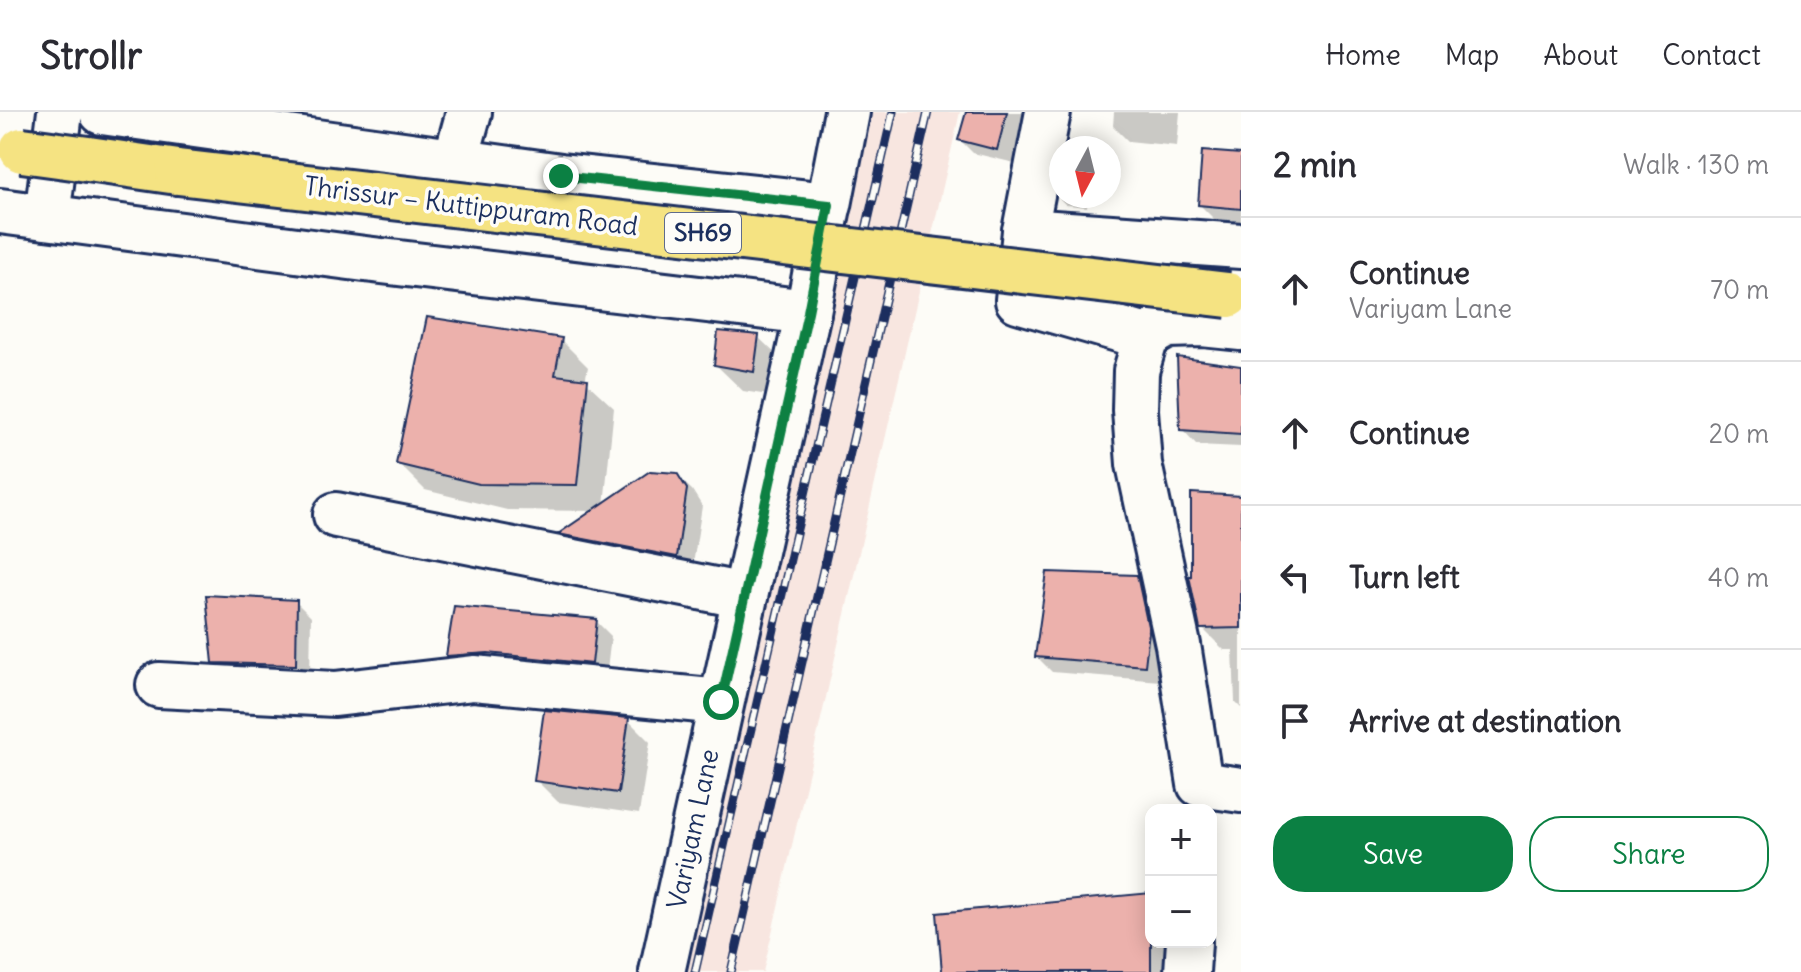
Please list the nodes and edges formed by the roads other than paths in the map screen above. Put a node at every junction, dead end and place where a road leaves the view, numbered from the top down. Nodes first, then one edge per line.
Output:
1 (60, 112) edge
2 (102, 112) edge
3 (469, 112) edge
4 (847, 112) edge
5 (1048, 112) edge
6 (0, 148) edge
7 (456, 159) junction
8 (829, 205) junction
9 (0, 211) edge
10 (47, 217) junction
11 (1025, 231) junction
12 (1241, 246) edge
13 (1237, 307) edge
14 (808, 312) junction
15 (1146, 337) junction
16 (336, 515) dead end
17 (745, 596) junction
18 (159, 685) dead end
19 (721, 702) junction
20 (1213, 795) edge
21 (1189, 948) edge
22 (662, 972) edge
23 (1187, 972) edge

1 - 10 street
2 - 7 street
3 - 7 street
4 - 8 street, Variyam Lane
5 - 11 street
6 - 13 main road, Thrissur – Kuttippuram Road / SH69, bridge
7 - 8 street
8 - 14 street, Variyam Lane
9 - 10 street
10 - 14 street
11 - 12 street
11 - 15 street
13 - 15 street
14 - 17 street, Variyam Lane
15 - 20 street
16 - 17 street
17 - 19 street, Variyam Lane
18 - 19 street
19 - 22 street, Variyam Lane
21 - 23 street

